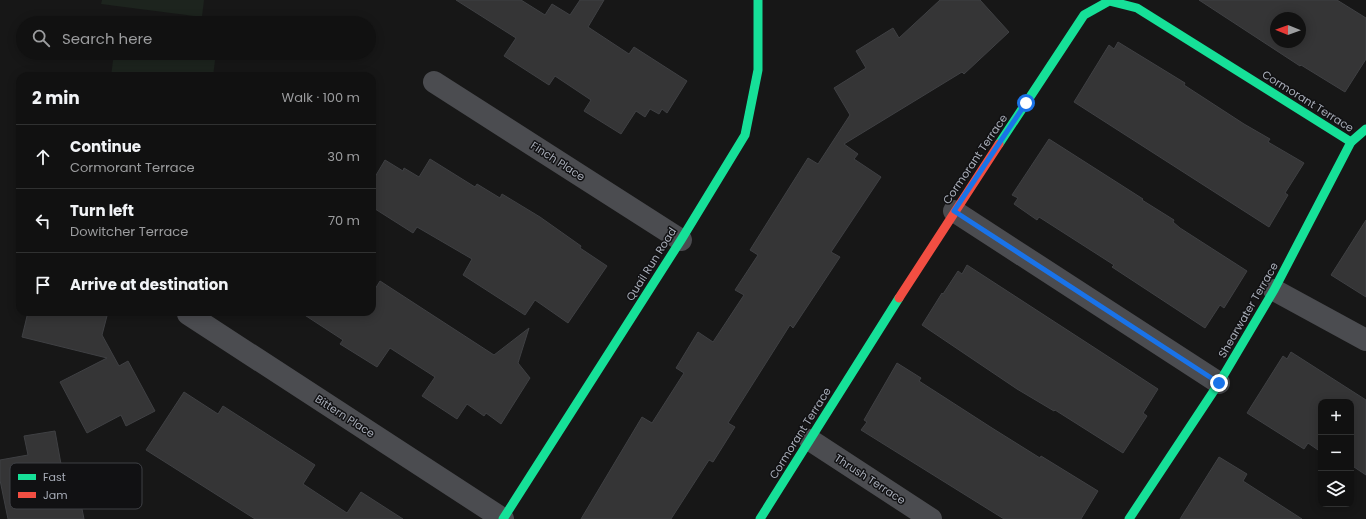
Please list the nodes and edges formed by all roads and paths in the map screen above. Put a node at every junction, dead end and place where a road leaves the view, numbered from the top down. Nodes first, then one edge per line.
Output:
1 (758, 0) edge
2 (434, 82) dead end
3 (1366, 129) edge
4 (1351, 142) junction
5 (954, 211) junction
6 (681, 240) junction
7 (1274, 290) junction
8 (191, 316) edge
9 (1366, 340) edge
10 (1219, 383) junction
11 (810, 440) junction
12 (503, 519) edge
13 (760, 519) edge
14 (931, 519) edge
15 (1129, 519) edge

1 - 6 street, Quail Run Road
2 - 6 street, Finch Place
3 - 4 street, Shearwater Terrace
4 - 5 street, Cormorant Terrace
4 - 7 street, Shearwater Terrace
5 - 10 street
5 - 11 street, Cormorant Terrace
6 - 12 street, Quail Run Road
7 - 9 street
7 - 10 street, Shearwater Terrace
8 - 12 street, Bittern Place
10 - 15 street, Shearwater Terrace
11 - 13 street, Cormorant Terrace
11 - 14 street, Thrush Terrace

